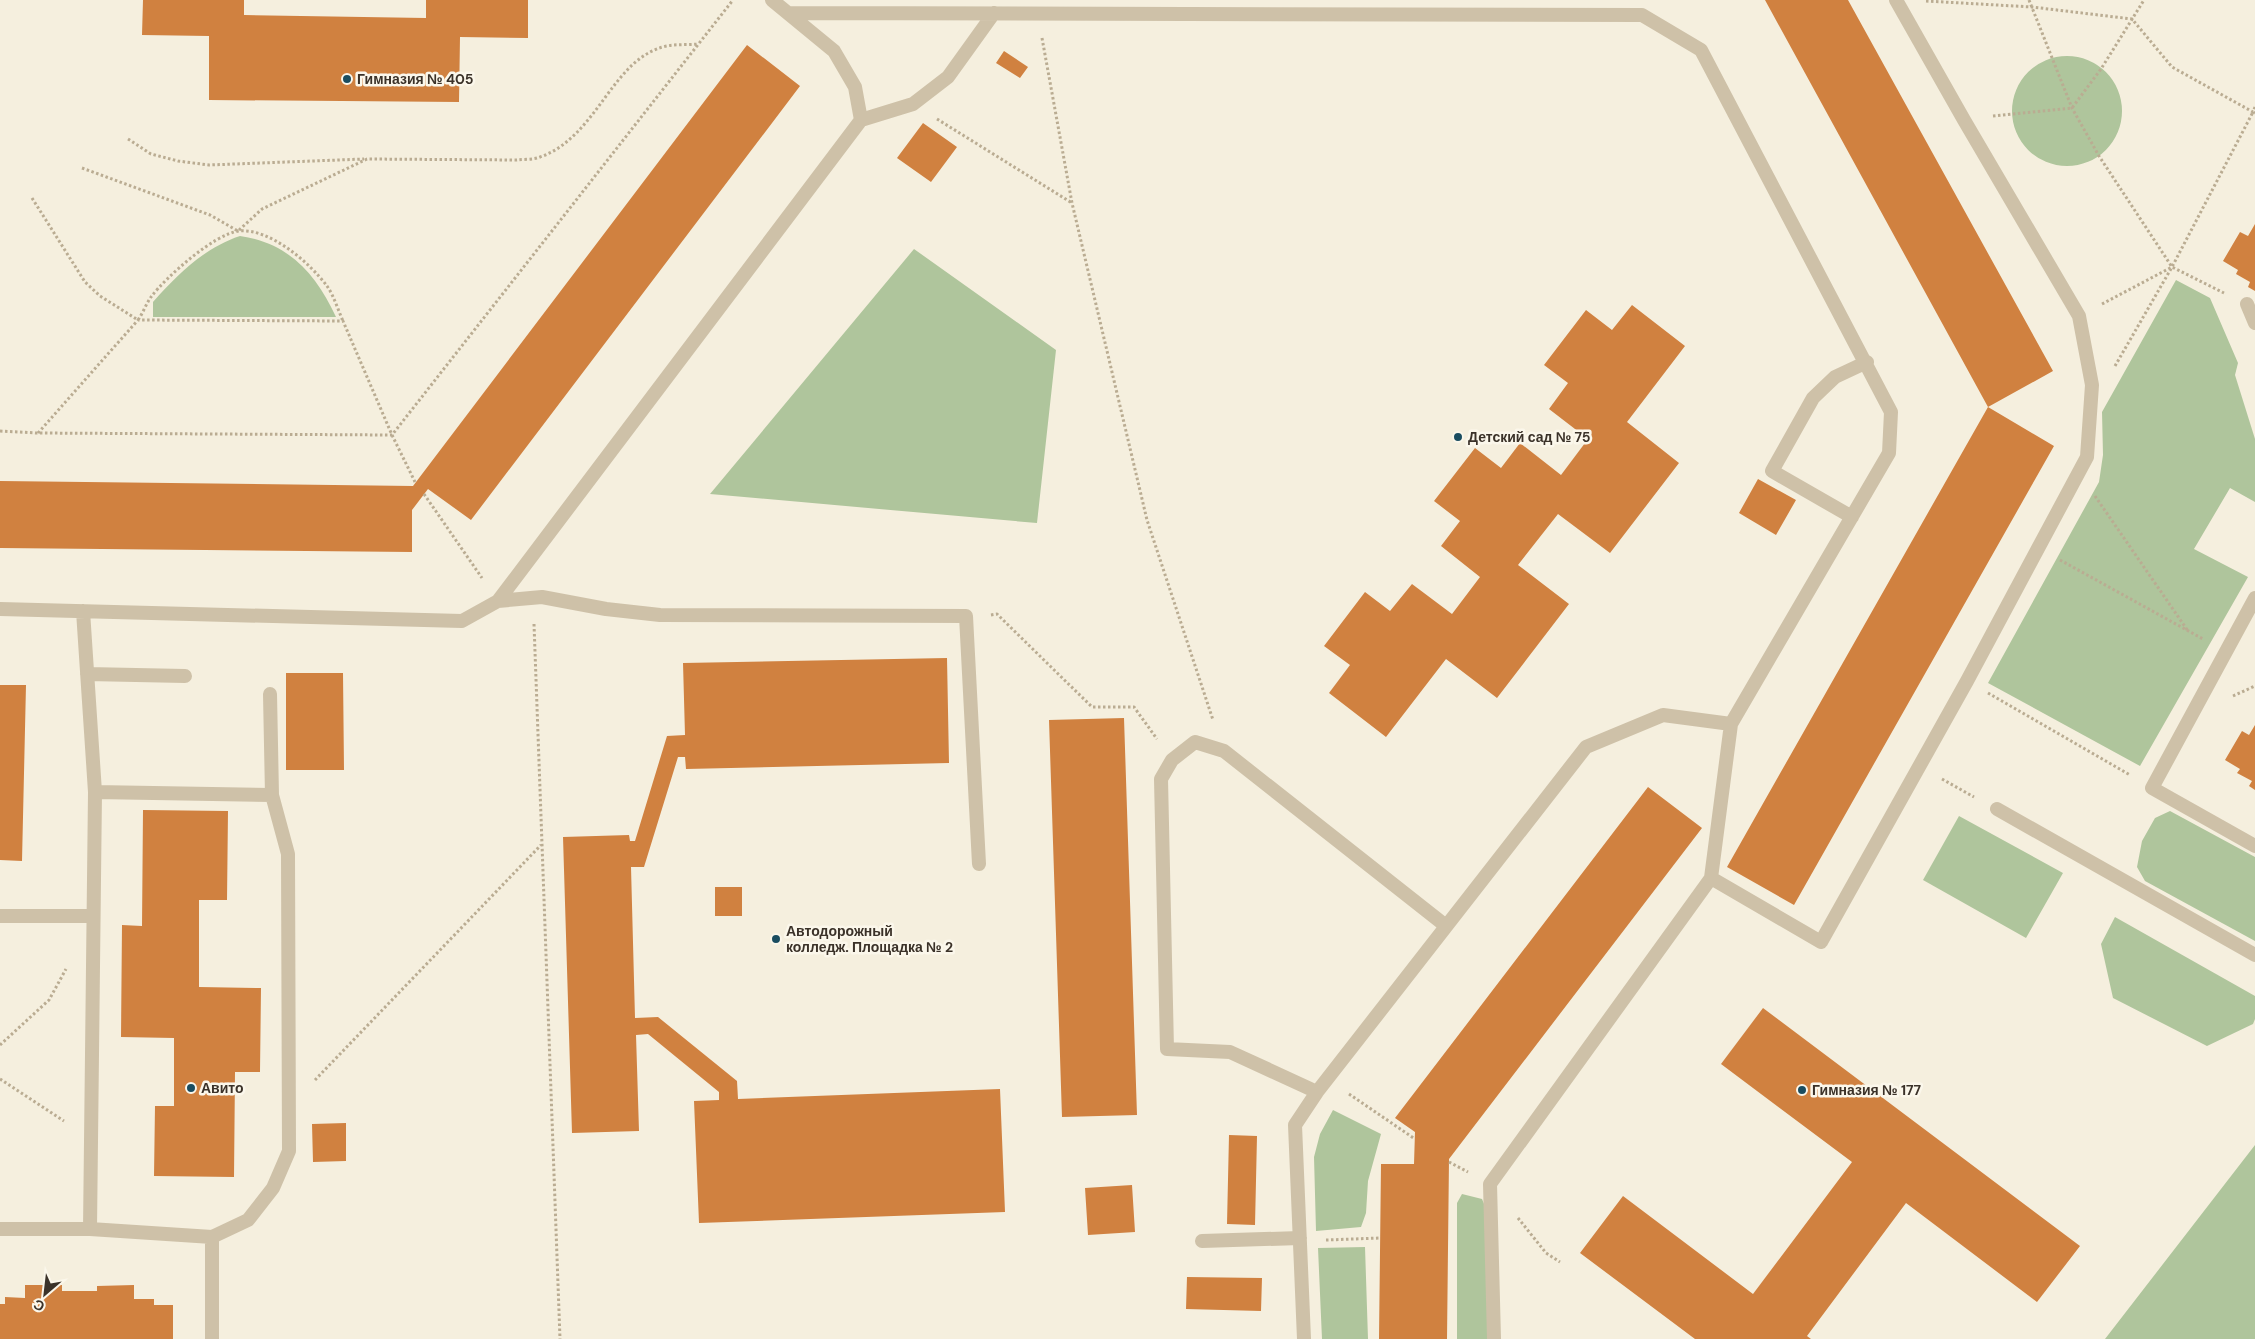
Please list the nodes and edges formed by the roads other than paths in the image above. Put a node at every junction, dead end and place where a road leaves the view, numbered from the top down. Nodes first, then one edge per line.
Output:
1 (772, 0) edge
2 (1896, 0) edge
3 (788, 13) junction
4 (994, 13) junction
5 (861, 120) junction
6 (2247, 304) road end
7 (2255, 323) edge
8 (1867, 362) junction
9 (1852, 517) junction
10 (2255, 598) edge
11 (498, 601) junction
12 (0, 609) edge
13 (83, 611) junction
14 (87, 674) junction
15 (185, 676) dead end
16 (270, 694) dead end
17 (1731, 724) junction
18 (95, 792) junction
19 (272, 795) junction
20 (1997, 809) road end
21 (2255, 846) edge
22 (979, 864) dead end
23 (1711, 878) junction
24 (0, 916) edge
25 (93, 916) junction
26 (1446, 926) junction
27 (2255, 955) edge
28 (1317, 1092) junction
29 (0, 1229) edge
30 (90, 1229) junction
31 (212, 1237) junction
32 (1300, 1239) junction
33 (1202, 1241) dead end
34 (212, 1339) edge
35 (1304, 1339) edge
36 (1494, 1339) edge

1 - 3 lane
2 - 23 lane
3 - 4 lane
3 - 5 lane
4 - 5 lane
4 - 8 lane
5 - 11 lane
6 - 7 lane
8 - 9 lane
8 - 9 lane
9 - 17 lane
10 - 21 lane
11 - 13 lane
11 - 22 lane
12 - 13 lane
13 - 14 lane
14 - 15 lane
14 - 18 lane
16 - 19 lane
17 - 23 lane
17 - 26 lane
18 - 19 lane
18 - 25 lane
19 - 31 lane
20 - 27 lane
23 - 36 lane
24 - 25 lane
25 - 30 lane
26 - 28 lane
26 - 28 lane
28 - 32 lane
29 - 30 lane
30 - 31 lane
31 - 34 lane
32 - 33 lane
32 - 35 lane

